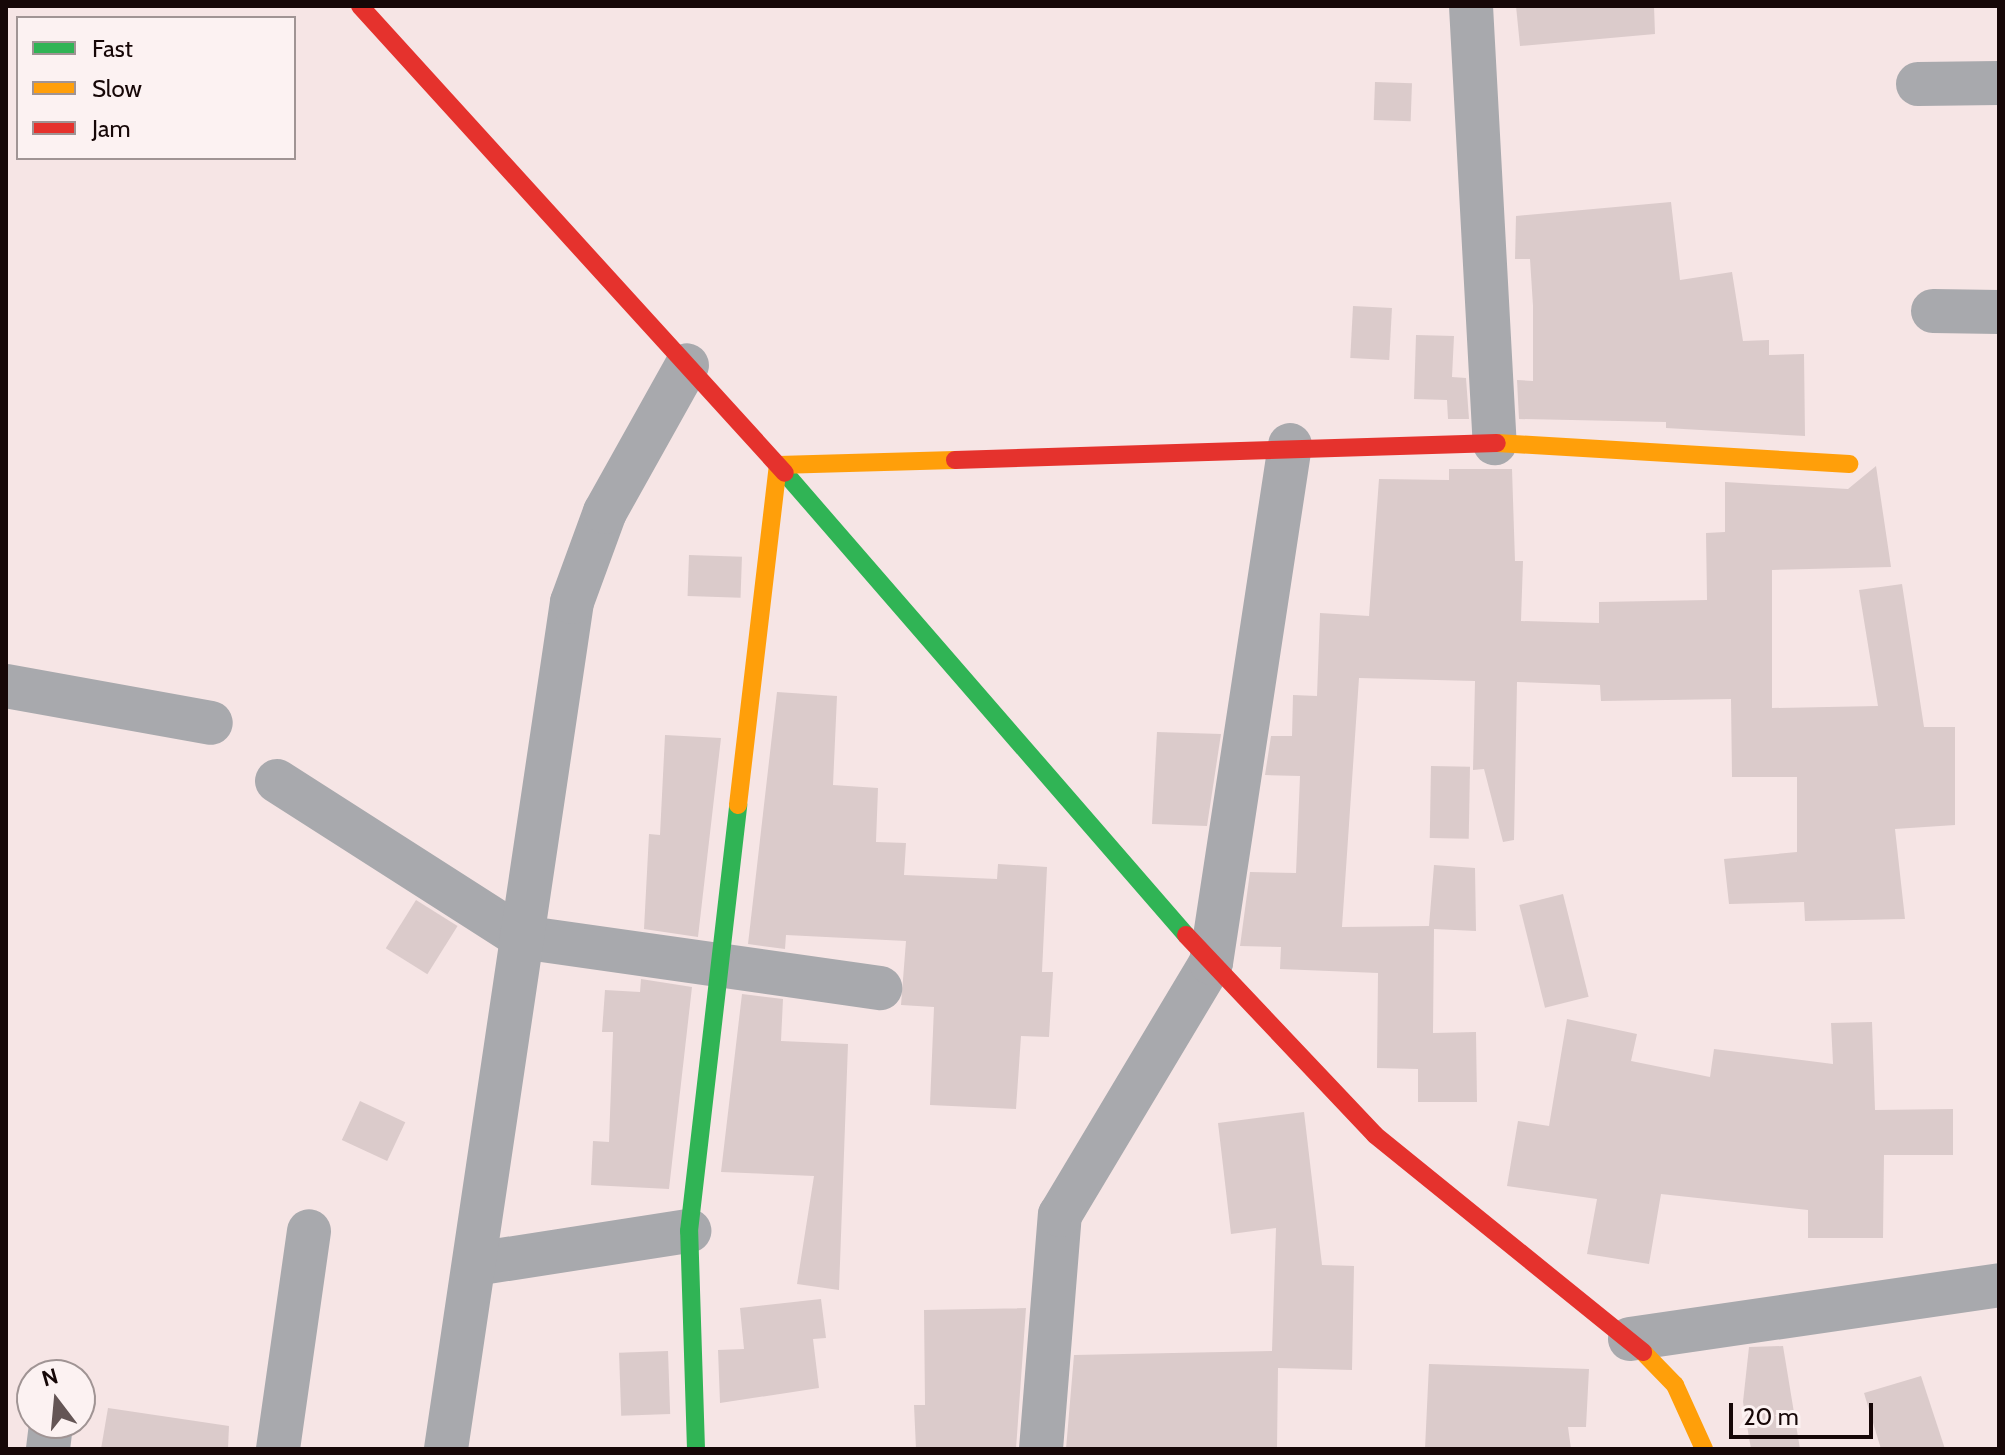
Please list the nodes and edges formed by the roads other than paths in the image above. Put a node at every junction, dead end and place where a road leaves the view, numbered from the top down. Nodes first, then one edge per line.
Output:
1 (360, 6) edge
2 (1471, 6) edge
3 (1999, 83) edge
4 (1918, 84) dead end
5 (1933, 311) dead end
6 (1999, 312) edge
7 (687, 365) junction
8 (1495, 443) junction
9 (1290, 445) junction
10 (1849, 464) dead end
11 (778, 465) junction
12 (6, 686) edge
13 (211, 723) dead end
14 (277, 781) dead end
15 (521, 937) junction
16 (1211, 963) junction
17 (720, 966) junction
18 (880, 988) dead end
19 (309, 1231) dead end
20 (689, 1231) junction
21 (475, 1264) junction
22 (1999, 1285) edge
23 (1630, 1339) junction
24 (278, 1449) edge
25 (446, 1449) edge
26 (696, 1449) edge
27 (1041, 1449) edge
28 (1704, 1449) edge

1 - 7 street
2 - 8 street
3 - 4 street
5 - 6 street
7 - 11 street
7 - 15 street
8 - 9 street
8 - 10 street
9 - 11 street
9 - 16 street
11 - 16 street
11 - 17 street
12 - 13 street
14 - 15 street
15 - 17 street
15 - 21 street
16 - 23 street
16 - 27 street
17 - 18 street
17 - 20 street
19 - 24 street
20 - 21 street
20 - 26 street
21 - 25 street
22 - 23 street
23 - 28 street

